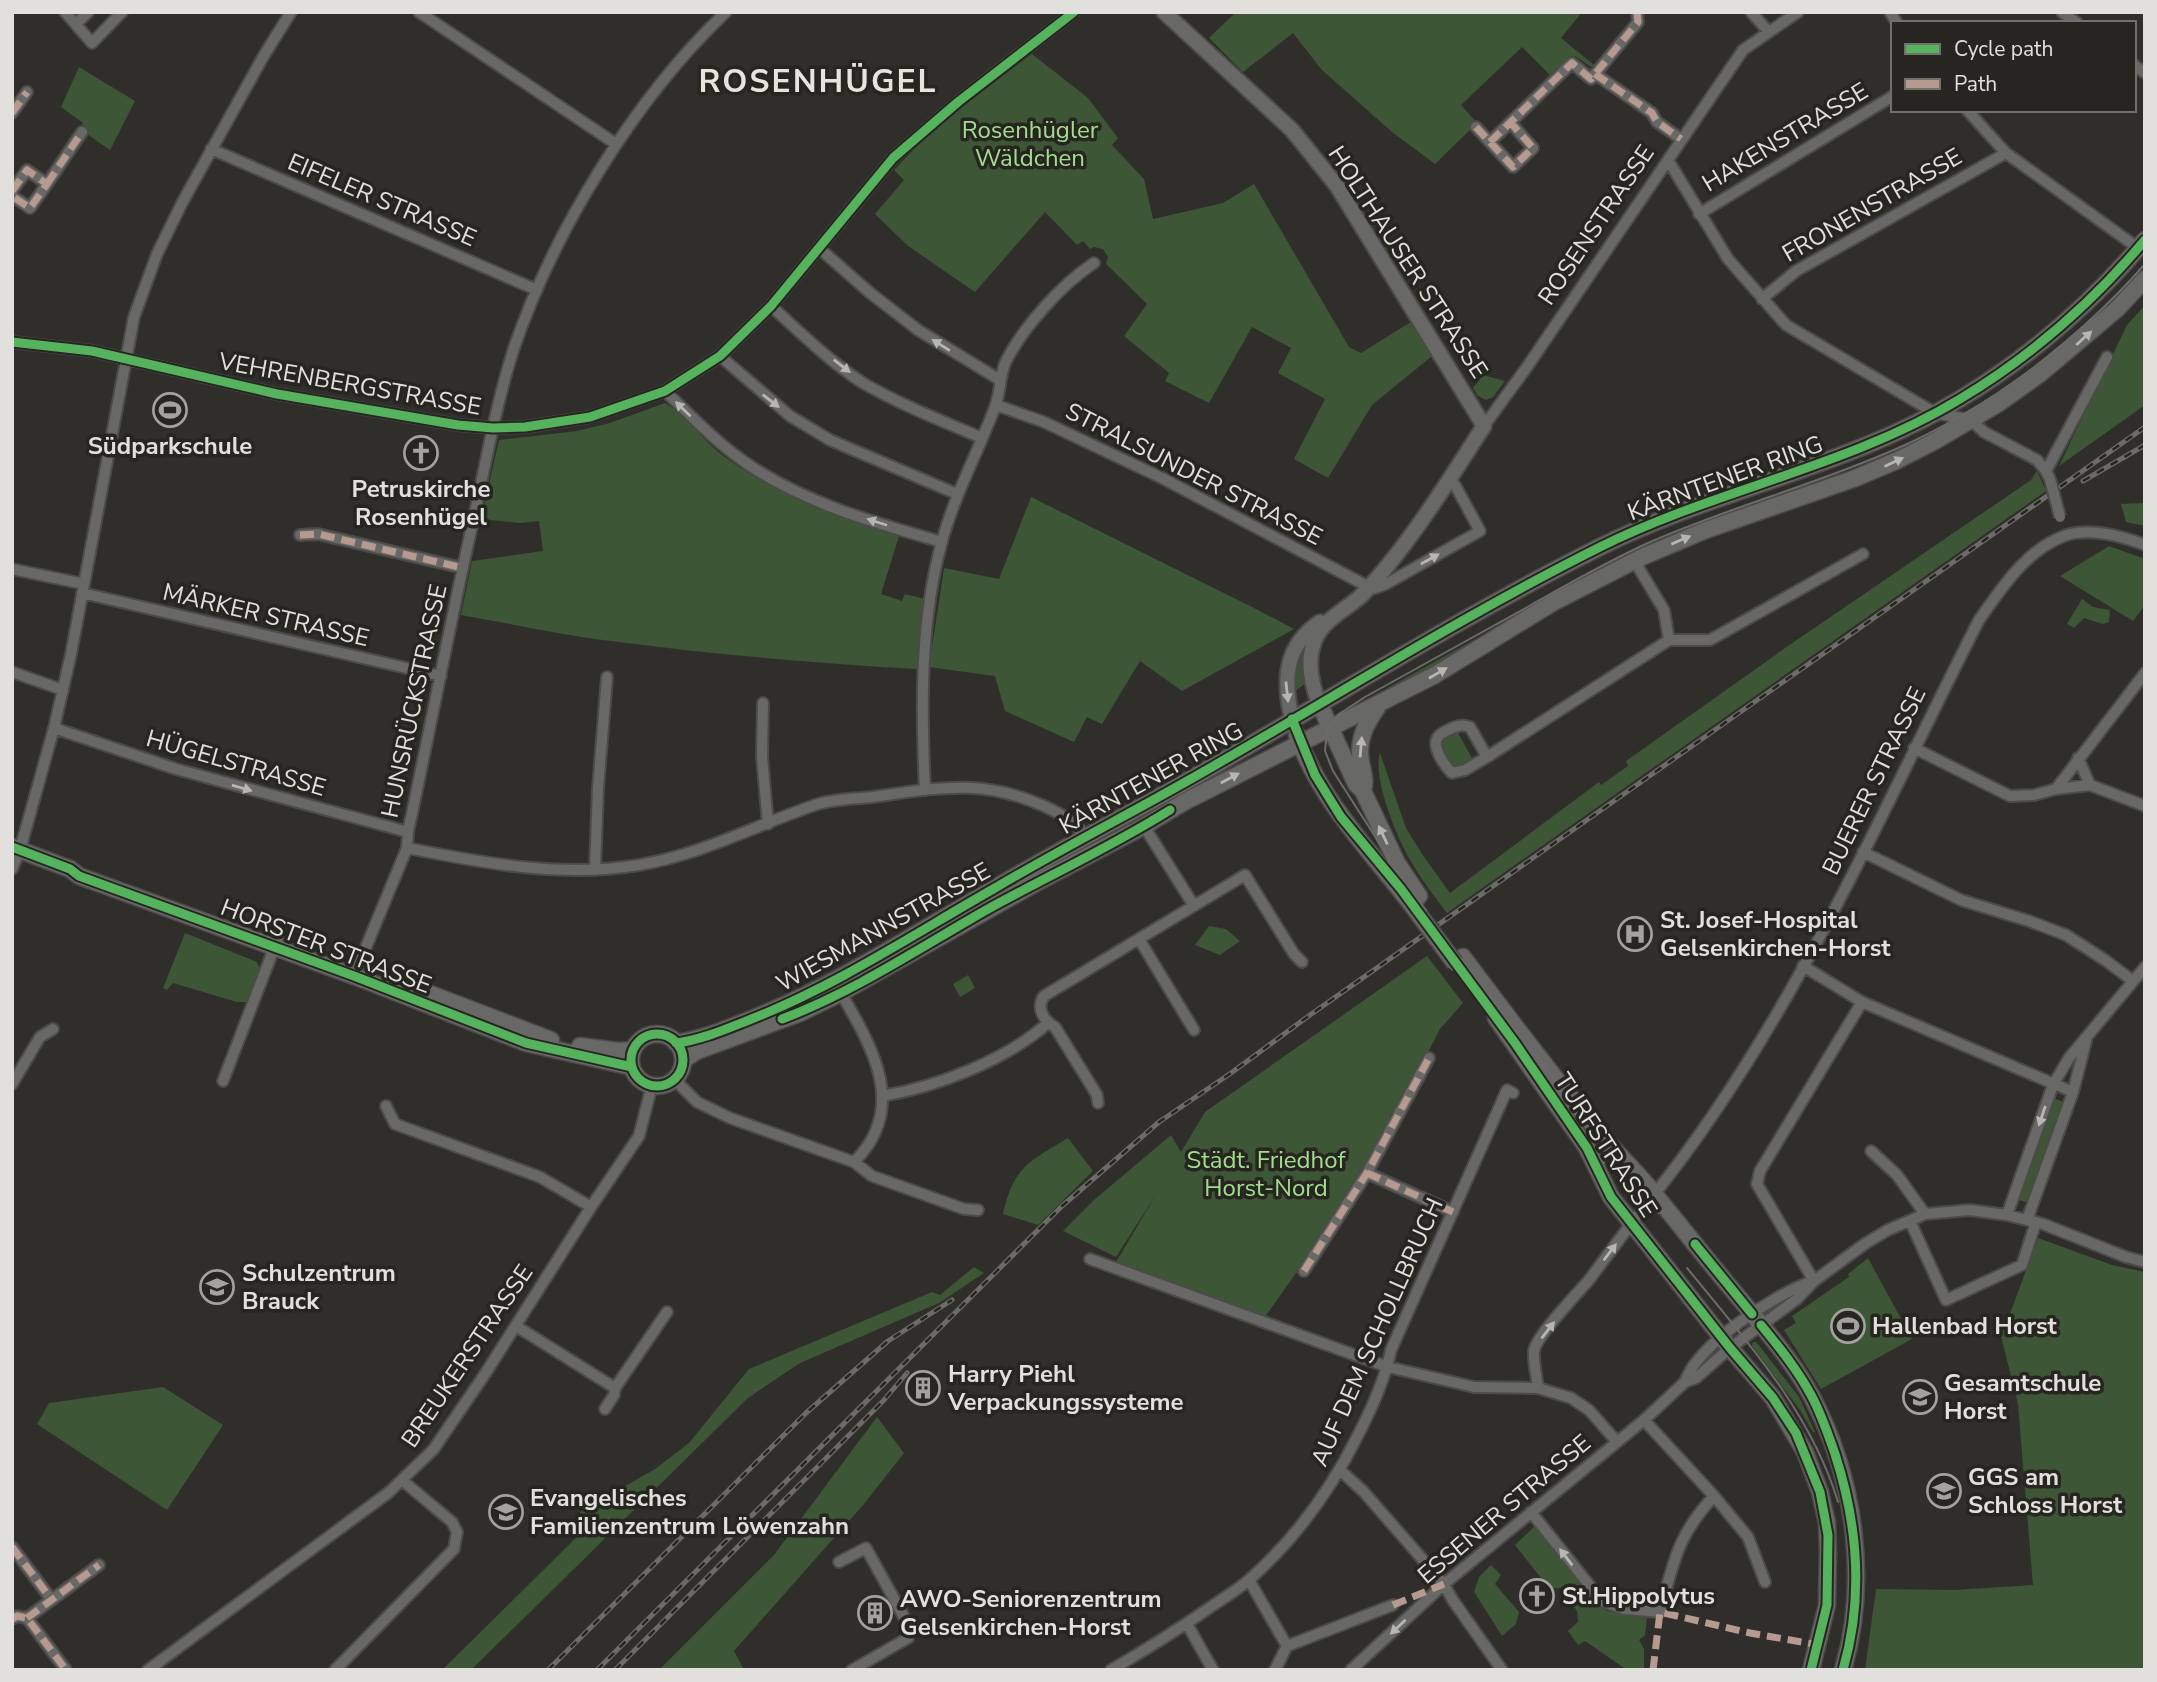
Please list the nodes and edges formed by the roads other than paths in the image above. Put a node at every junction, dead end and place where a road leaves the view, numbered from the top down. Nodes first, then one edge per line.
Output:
1 (65, 12) edge
2 (88, 12) edge
3 (122, 12) edge
4 (291, 12) edge
5 (419, 12) edge
6 (707, 12) edge
7 (726, 12) edge
8 (1074, 12) edge
9 (1164, 12) edge
10 (1637, 12) edge
11 (1751, 12) edge
12 (1798, 12) edge
13 (716, 22) junction
14 (76, 24) junction
15 (1769, 32) junction
16 (1595, 74) junction
17 (27, 92) dead end
18 (1891, 97) edge
19 (1969, 112) edge
20 (12, 113) edge
21 (1511, 123) junction
22 (1476, 127) dead end
23 (82, 132) dead end
24 (1681, 139) junction
25 (1490, 142) junction
26 (617, 144) junction
27 (211, 149) junction
28 (2006, 153) junction
29 (1668, 160) junction
30 (16, 177) edge
31 (47, 184) junction
32 (12, 193) edge
33 (1699, 214) junction
34 (2141, 244) edge
35 (819, 248) junction
36 (1094, 262) dead end
37 (2145, 279) edge
38 (537, 290) junction
39 (1762, 299) junction
40 (771, 306) junction
41 (12, 342) edge
42 (720, 356) junction
43 (2107, 357) dead end
44 (126, 359) junction
45 (1000, 380) junction
46 (665, 391) junction
47 (996, 405) junction
48 (1935, 413) junction
49 (1971, 420) junction
50 (1484, 426) junction
51 (493, 428) junction
52 (982, 438) junction
53 (2048, 475) junction
54 (1448, 479) junction
55 (957, 494) junction
56 (300, 535) dead end
57 (2066, 535) junction
58 (942, 542) junction
59 (2145, 545) edge
60 (1863, 554) dead end
61 (1642, 557) junction
62 (463, 568) junction
63 (12, 569) edge
64 (1369, 587) junction
65 (83, 589) junction
66 (1334, 616) junction
67 (1669, 640) junction
68 (12, 672) edge
69 (2145, 673) edge
70 (441, 676) junction
71 (607, 677) dead end
72 (63, 690) junction
73 (763, 703) dead end
74 (1319, 703) junction
75 (1378, 706) junction
76 (1292, 719) junction
77 (54, 728) junction
78 (1329, 729) junction
79 (1300, 742) junction
80 (1914, 748) junction
81 (1488, 757) junction
82 (2077, 758) junction
83 (2090, 785) junction
84 (2056, 789) junction
85 (925, 790) junction
86 (1363, 791) junction
87 (2145, 806) edge
88 (768, 824) junction
89 (1144, 826) junction
90 (408, 832) junction
91 (1091, 834) junction
92 (16, 848) edge
93 (407, 848) junction
94 (1105, 848) junction
95 (1863, 852) junction
96 (12, 869) edge
97 (595, 870) junction
98 (1032, 876) junction
99 (1194, 906) junction
100 (1425, 913) junction
101 (1139, 939) junction
102 (276, 942) junction
103 (1302, 962) dead end
104 (1803, 966) junction
105 (2145, 967) edge
106 (356, 971) junction
107 (2133, 981) junction
108 (841, 993) junction
109 (1862, 1002) junction
110 (1048, 1023) junction
111 (52, 1029) dead end
112 (1194, 1030) dead end
113 (2087, 1036) junction
114 (1519, 1040) junction
115 (676, 1043) junction
116 (633, 1050) junction
117 (1429, 1058) dead end
118 (683, 1060) junction
119 (632, 1067) junction
120 (674, 1079) junction
121 (223, 1081) dead end
122 (12, 1084) edge
123 (652, 1085) junction
124 (2053, 1085) junction
125 (2073, 1092) junction
126 (1513, 1093) dead end
127 (882, 1096) junction
128 (1098, 1103) dead end
129 (386, 1106) dead end
130 (1871, 1151) dead end
131 (853, 1162) junction
132 (1367, 1173) junction
133 (1655, 1194) junction
134 (591, 1208) junction
135 (978, 1210) dead end
136 (1453, 1212) junction
137 (1925, 1214) junction
138 (2007, 1215) junction
139 (1635, 1218) junction
140 (1910, 1221) junction
141 (2032, 1221) junction
142 (1090, 1259) dead end
143 (2145, 1262) edge
144 (1304, 1271) dead end
145 (1814, 1281) junction
146 (667, 1312) dead end
147 (1757, 1320) junction
148 (516, 1326) junction
149 (1725, 1343) junction
150 (1388, 1367) junction
151 (615, 1388) junction
152 (1538, 1388) junction
153 (605, 1409) dead end
154 (1644, 1420) junction
155 (1617, 1442) junction
156 (1340, 1471) junction
157 (403, 1481) junction
158 (1714, 1496) junction
159 (1531, 1512) junction
160 (12, 1547) edge
161 (839, 1562) dead end
162 (99, 1565) dead end
163 (1249, 1580) junction
164 (1765, 1583) dead end
165 (1444, 1584) junction
166 (51, 1599) junction
167 (1393, 1605) dead end
168 (26, 1618) junction
169 (12, 1619) edge
170 (1187, 1624) junction
171 (1287, 1646) junction
172 (66, 1670) edge
173 (148, 1670) edge
174 (335, 1670) edge
175 (852, 1670) edge
176 (1111, 1670) edge
177 (1213, 1670) edge
178 (1275, 1670) edge
179 (1351, 1670) edge
180 (1502, 1670) edge
181 (1811, 1670) edge
182 (1843, 1670) edge

1 - 14 street
2 - 14 street
3 - 14 street
4 - 27 street
5 - 26 street
6 - 13 street
7 - 13 street, HUNSRÜCKSTRASSE
8 - 35 street, VEHRENBERGSTRASSE
9 - 50 street, HOLTHAUSER STRASSE
10 - 16 street
11 - 15 street
12 - 15 street, ROSENSTRASSE
13 - 26 street, HUNSRÜCKSTRASSE
15 - 24 street, ROSENSTRASSE
16 - 21 street
16 - 24 street
17 - 20 street
18 - 33 street, HAKENSTRASSE
19 - 28 street
21 - 25 street
21 - 25 street
22 - 25 street
23 - 31 street
24 - 29 street, ROSENSTRASSE
26 - 38 street, HUNSRÜCKSTRASSE
27 - 38 street, EIFELER STRASSE
27 - 44 street
28 - 34 street
28 - 39 street, FRONENSTRASSE
29 - 33 street
29 - 50 street, ROSENSTRASSE
30 - 31 street
30 - 32 street
31 - 32 street
33 - 39 street
34 - 48 main road, KÄRNTENER RING
35 - 40 street, VEHRENBERGSTRASSE
45 -> 35 street
36 - 45 street
49 -> 37 main road, KÄRNTENER RING
38 - 51 street, HUNSRÜCKSTRASSE
39 - 48 street
40 - 42 street, VEHRENBERGSTRASSE
40 -> 52 street
41 - 44 street, VEHRENBERGSTRASSE
42 - 46 street, VEHRENBERGSTRASSE
42 -> 55 street
43 - 53 street
44 - 51 street, VEHRENBERGSTRASSE
44 - 65 street
45 - 47 street
46 - 51 street, VEHRENBERGSTRASSE
58 -> 46 street
47 - 52 street
47 - 64 street, STRALSUNDER STRASSE
48 - 49 street
48 - 74 main road, KÄRNTENER RING
49 - 53 street
61 -> 49 main road, KÄRNTENER RING
50 - 54 street, ROSENSTRASSE
51 - 62 street, HUNSRÜCKSTRASSE
52 - 55 street
53 - 57 street, bridge
54 - 64 street, ROSENSTRASSE
64 -> 54 street, ROSENSTRASSE
55 - 58 street
56 - 62 street
57 - 59 street
57 - 80 street, BUERER STRASSE
58 - 85 street
60 - 67 street
61 - 67 street
75 -> 61 main road, KÄRNTENER RING
62 - 70 street, HUNSRÜCKSTRASSE
63 - 65 street, MÄRKER STRASSE
64 - 66 street, ROSENSTRASSE
65 - 70 street, MÄRKER STRASSE
65 - 72 street
66 - 74 street, ROSENSTRASSE
66 -> 76 street, ROSENSTRASSE
67 - 81 street
68 - 72 street
69 - 82 street
70 - 90 street, HUNSRÜCKSTRASSE
71 - 97 street
72 - 77 street
73 - 88 street
74 - 76 main road, KÄRNTENER RING
74 - 78 main road
75 - 78 main road, KÄRNTENER RING
86 -> 75 main road
76 - 79 main road
76 - 91 main road, KÄRNTENER RING
77 -> 90 street, HÜGELSTRASSE
77 - 92 street
78 - 79 main road, KÄRNTENER RING
78 - 86 main road, TURFSTRASSE
89 -> 79 main road, KÄRNTENER RING
79 - 100 main road, TURFSTRASSE
80 - 84 street
80 - 95 street, BUERER STRASSE
81 - 81 street
82 - 83 street
82 - 84 street
83 - 84 street
83 - 87 street
85 - 88 street
85 - 91 street
100 -> 86 main road, TURFSTRASSE
88 - 97 street
89 - 94 main road, KÄRNTENER RING
89 - 99 street
90 - 93 street, HUNSRÜCKSTRASSE
91 - 94 street, KÄRNTENER RING
91 - 98 main road, KÄRNTENER RING
92 - 96 street
92 - 102 main road, HORSTER STRASSE
93 - 97 street
93 - 106 street, HUNSRÜCKSTRASSE
94 - 98 main road, KÄRNTENER RING
95 - 104 street, BUERER STRASSE
95 - 107 street
98 - 108 main road, WIESMANNSTRASSE
98 - 115 main road, WIESMANNSTRASSE
99 - 101 street
99 - 103 street
100 - 114 main road, TURFSTRASSE, bridge
101 - 110 street
101 - 112 street
102 - 106 main road, HORSTER STRASSE
102 - 121 street
104 - 109 street
104 - 133 street, BUERER STRASSE
105 - 107 street
106 - 116 main road, HORSTER STRASSE
106 - 119 main road, HORSTER STRASSE
107 - 113 street
108 - 118 main road, WIESMANNSTRASSE
108 - 127 street
109 - 124 street
109 - 145 street
110 - 127 street
110 - 128 street
111 - 122 street
113 - 124 street
113 - 125 street
114 - 133 main road, TURFSTRASSE
114 - 139 main road, TURFSTRASSE
115 - 116 main road
115 - 118 main road
116 - 119 main road
117 - 132 street
118 - 120 main road
119 - 123 main road
120 - 123 main road
120 - 131 street
123 - 134 street, BREUKERSTRASSE
124 - 125 street
124 -> 138 street
125 - 141 street
126 - 136 street, AUF DEM SCHOLLBRUCH
127 - 131 street
129 - 134 street
130 - 137 street
131 - 135 street
132 - 136 street
132 - 144 street
133 - 139 street, BUERER STRASSE
133 - 147 main road, TURFSTRASSE
134 - 148 street, BREUKERSTRASSE
136 - 150 street, AUF DEM SCHOLLBRUCH
137 - 138 street, ESSENER STRASSE
137 - 140 street, ESSENER STRASSE
138 - 141 street, ESSENER STRASSE
139 - 149 main road, TURFSTRASSE
152 -> 139 street, BUERER STRASSE
140 - 141 street
140 - 145 street, ESSENER STRASSE
141 - 143 street, ESSENER STRASSE
142 - 150 street
145 - 147 street, ESSENER STRASSE
146 - 151 street
147 - 149 street, ESSENER STRASSE
147 - 182 main road, TURFSTRASSE
148 - 151 street
148 - 157 street, BREUKERSTRASSE
149 - 154 street, ESSENER STRASSE
149 - 181 main road, TURFSTRASSE
150 - 152 street
150 - 156 street, AUF DEM SCHOLLBRUCH
151 - 153 street
152 - 155 street
154 - 155 street, ESSENER STRASSE
154 - 158 street
155 - 159 street, ESSENER STRASSE
156 - 163 street, AUF DEM SCHOLLBRUCH
156 - 165 street
157 - 173 street, BREUKERSTRASSE
157 - 174 street
158 -> 159 street
158 - 164 street
159 - 165 street, ESSENER STRASSE
160 - 166 street
161 - 175 street
162 - 166 street
163 - 170 street, AUF DEM SCHOLLBRUCH
163 - 171 street
165 -> 179 street, ESSENER STRASSE
165 - 180 street
166 - 168 street
167 - 171 street
168 - 169 street
168 - 172 street
170 - 176 street, AUF DEM SCHOLLBRUCH
170 - 177 street
171 - 178 street

